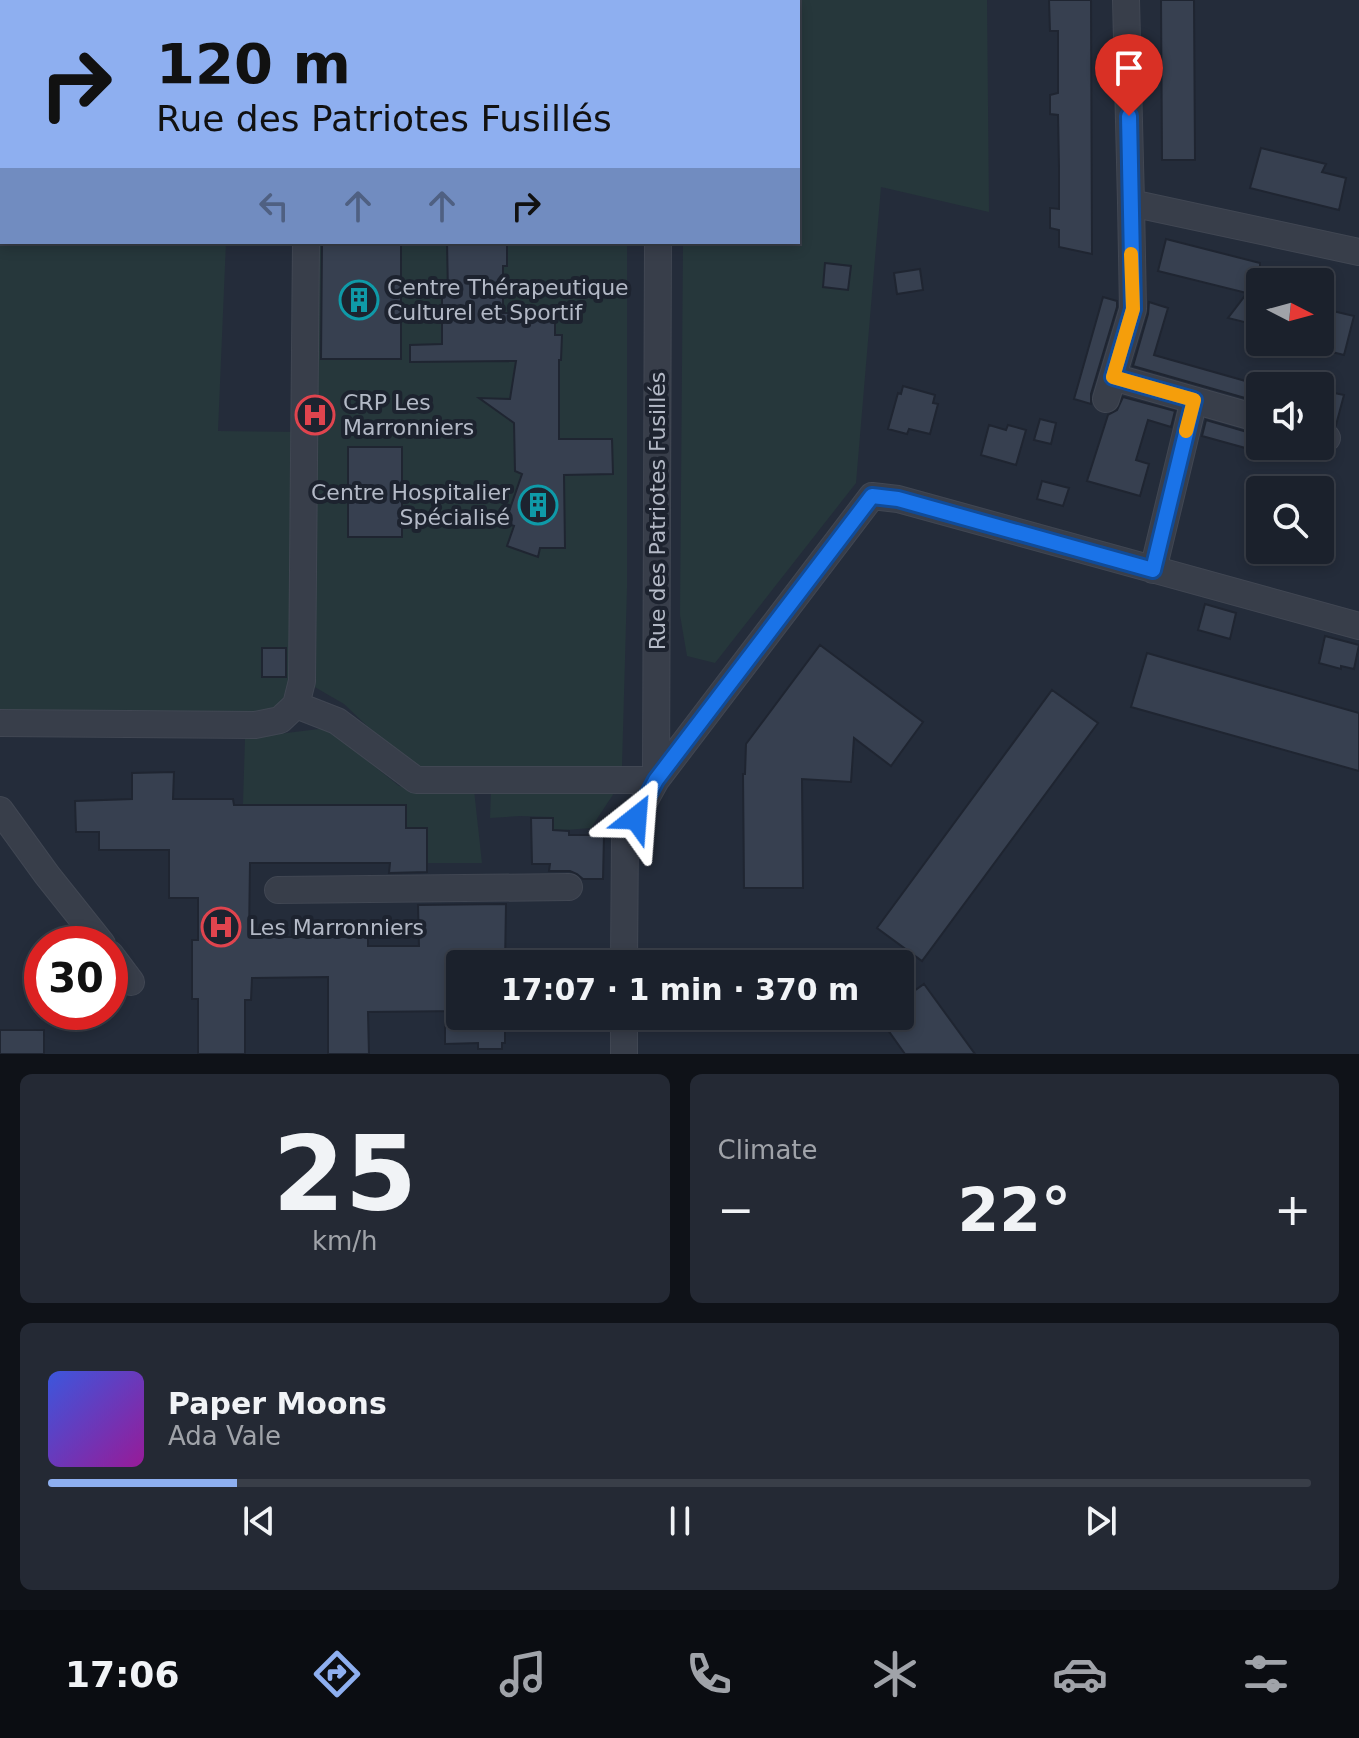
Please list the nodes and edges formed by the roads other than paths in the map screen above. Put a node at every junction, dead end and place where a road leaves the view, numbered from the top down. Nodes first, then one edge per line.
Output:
1 (1126, 0) edge
2 (1131, 203) junction
3 (306, 244) edge
4 (658, 244) edge
5 (1359, 252) edge
6 (1194, 400) junction
7 (1246, 415) edge
8 (1153, 570) junction
9 (1359, 626) edge
10 (296, 705) junction
11 (0, 723) edge
12 (656, 780) junction
13 (0, 810) edge
14 (569, 887) dead end
15 (278, 890) dead end
16 (88, 926) edge
17 (624, 950) edge
18 (128, 978) edge
19 (131, 982) dead end
20 (624, 1030) edge
21 (624, 1054) edge

1 - 2 street
2 - 5 street
2 - 6 street
3 - 10 street
4 - 12 street, Rue des Patriotes Fusillés
6 - 7 street
6 - 8 street
8 - 9 street, Rue des Patriotes Fusillés
8 - 12 street, Rue des Patriotes Fusillés
10 - 11 street
10 - 12 street
12 - 17 street, Rue des Patriotes Fusillés
13 - 16 street
14 - 15 street
18 - 19 street
20 - 21 street

